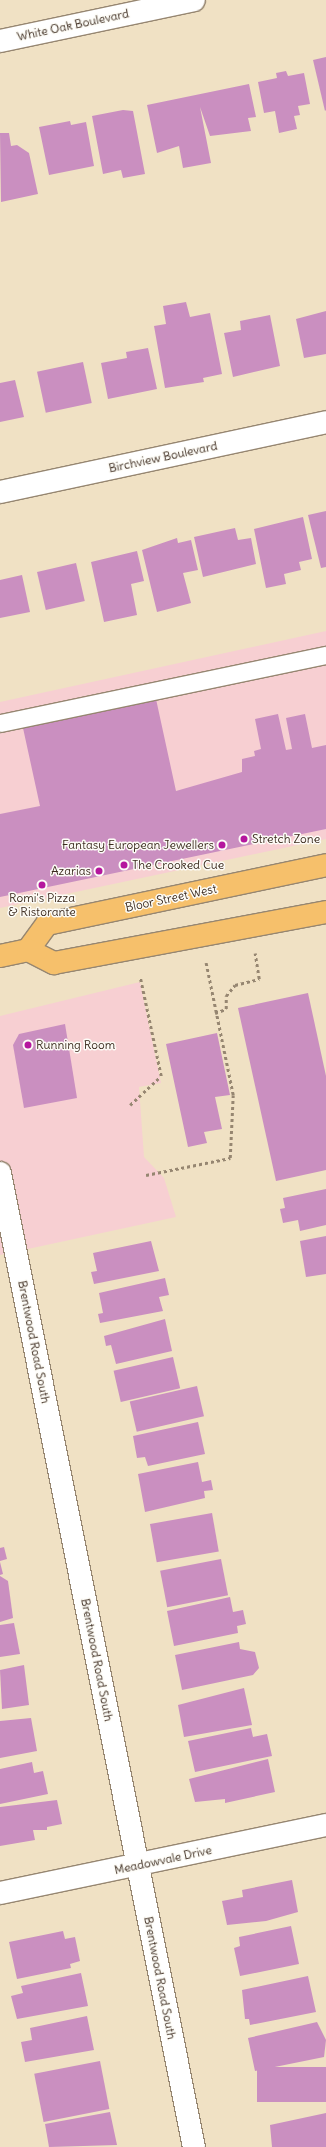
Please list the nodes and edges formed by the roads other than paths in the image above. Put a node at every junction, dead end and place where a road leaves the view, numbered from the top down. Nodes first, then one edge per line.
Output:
1 (194, 0) edge
2 (0, 41) edge
3 (326, 422) edge
4 (0, 492) edge
5 (326, 655) edge
6 (0, 723) edge
7 (326, 865) edge
8 (326, 912) edge
9 (28, 950) junction
10 (0, 956) edge
11 (0, 1177) edge
12 (326, 1825) edge
13 (137, 1866) junction
14 (0, 1893) edge
15 (194, 2147) edge

1 - 2 street, White Oak Boulevard
3 - 4 street, Birchview Boulevard
5 - 6 lane
7 - 9 main road, Bloor Street West
8 - 9 main road
9 - 10 main road
11 - 13 street, Brentwood Road South
12 - 13 street, Meadowvale Drive
13 - 14 street, Meadowvale Drive
13 - 15 street, Brentwood Road South

